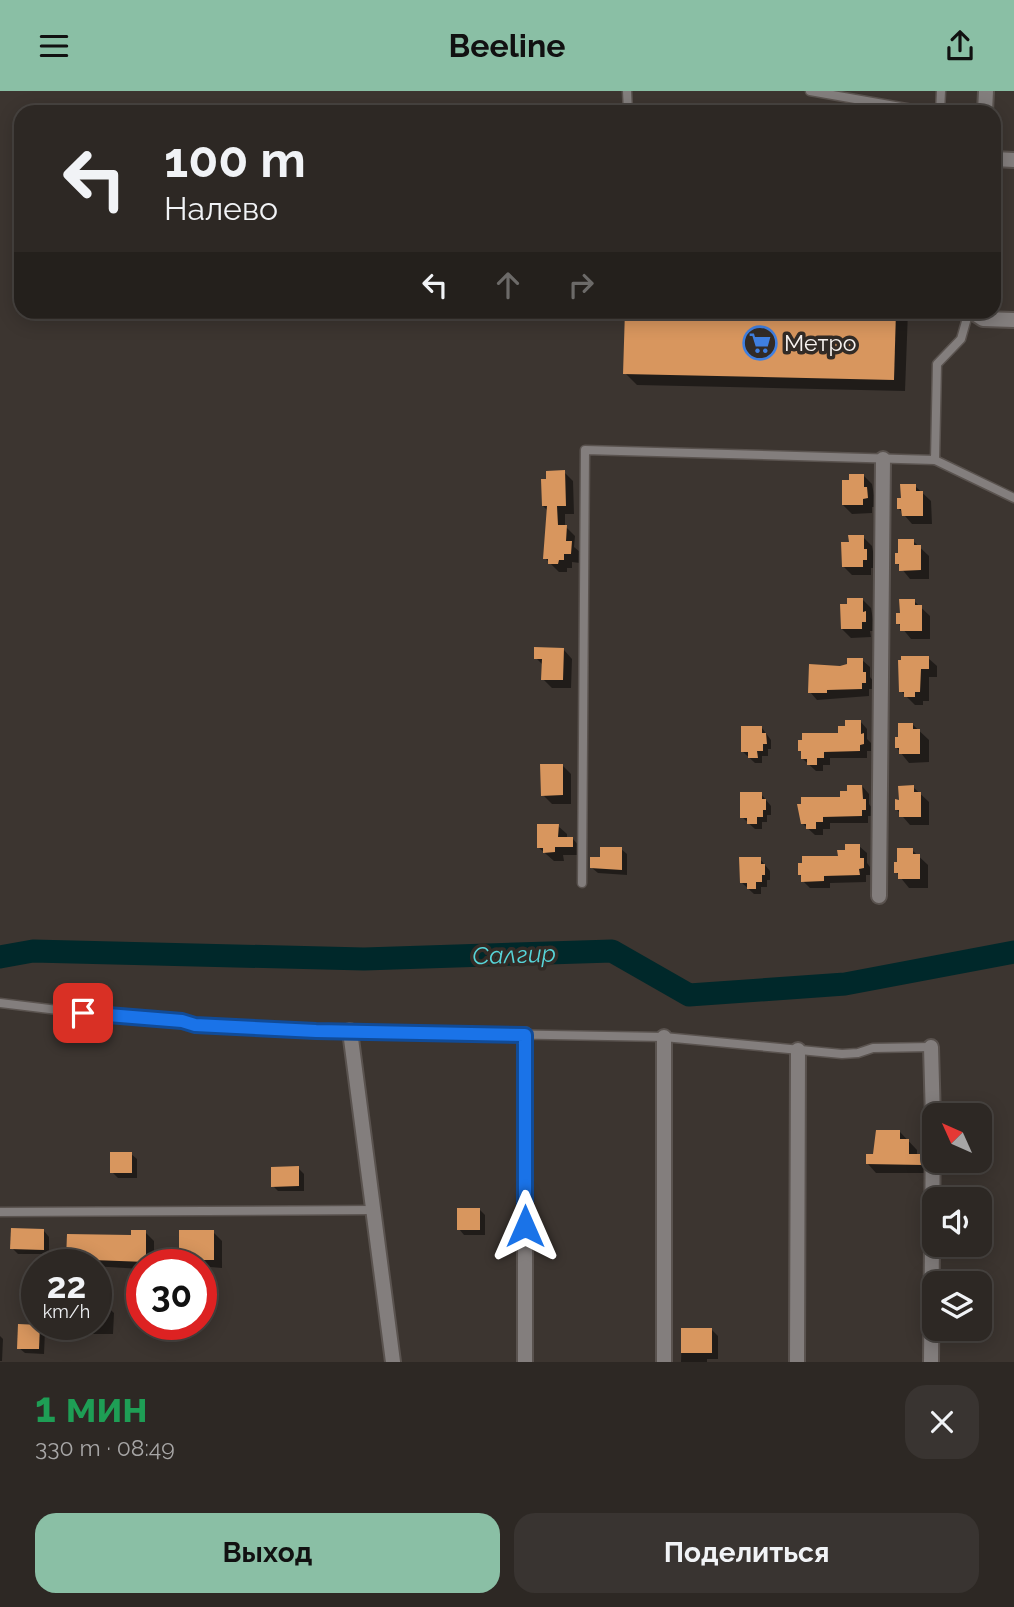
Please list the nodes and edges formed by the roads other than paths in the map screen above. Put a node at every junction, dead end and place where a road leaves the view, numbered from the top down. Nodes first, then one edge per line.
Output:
1 (810, 91) edge
2 (889, 105) edge
3 (967, 319) edge
4 (983, 319) edge
5 (1014, 320) edge
6 (883, 459) junction
7 (935, 460) junction
8 (1014, 498) edge
9 (582, 883) dead end
10 (879, 896) dead end
11 (0, 1003) edge
12 (350, 1031) junction
13 (525, 1035) junction
14 (664, 1037) junction
15 (931, 1047) joint
16 (799, 1049) junction
17 (373, 1210) junction
18 (0, 1212) edge
19 (393, 1362) edge
20 (526, 1362) edge
21 (664, 1362) edge
22 (797, 1362) edge
23 (931, 1362) edge

1 - 2 lane
3 - 7 lane
4 - 5 street
6 - 7 lane
6 - 9 lane
6 - 10 street
7 - 8 lane
11 - 12 lane
12 - 13 lane
12 - 17 street
13 - 14 lane
13 - 20 street
14 - 16 lane
14 - 21 street
15 - 16 lane
15 - 23 street
16 - 22 street
17 - 18 lane
17 - 19 street

